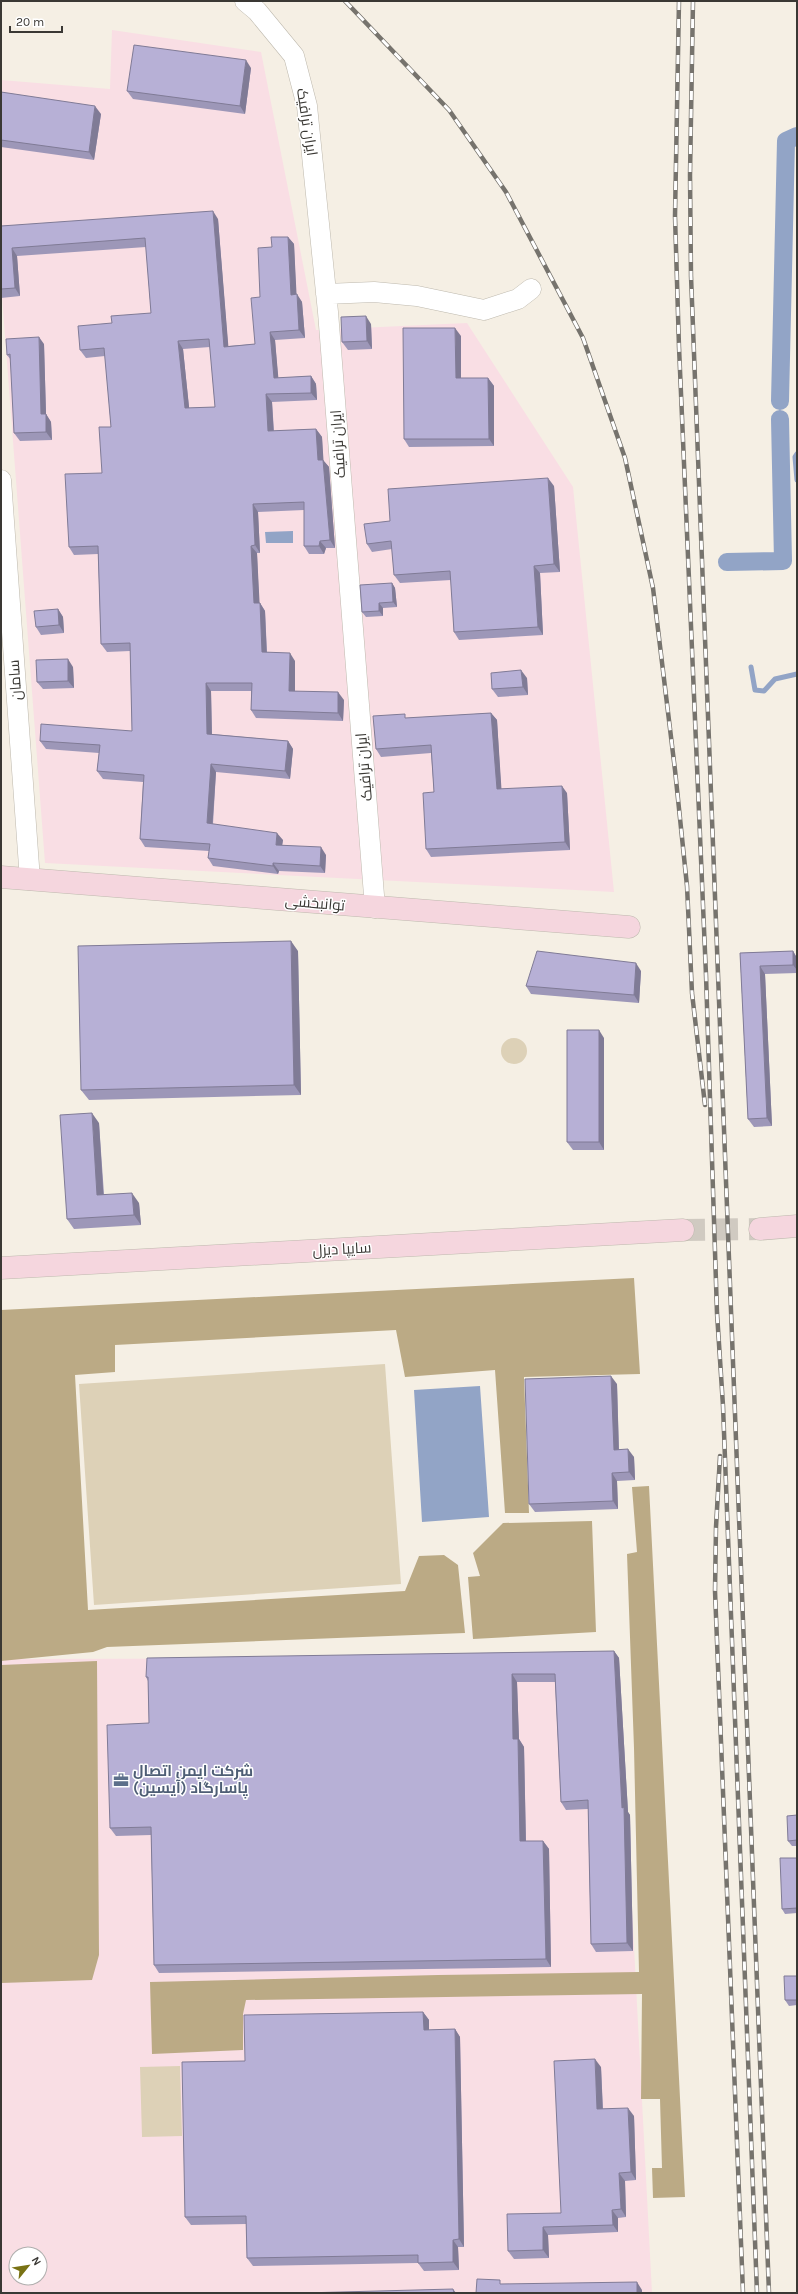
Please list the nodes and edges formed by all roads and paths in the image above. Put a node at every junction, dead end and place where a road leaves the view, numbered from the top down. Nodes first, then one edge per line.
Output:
1 (245, 1) edge
2 (531, 289) dead end
3 (326, 294) junction
4 (1, 480) edge
5 (1, 878) edge
6 (30, 880) junction
7 (375, 908) junction
8 (629, 927) dead end
9 (797, 1226) edge
10 (760, 1229) tunnel mouth
11 (683, 1230) tunnel mouth
12 (1, 1268) edge

1 - 3 street, ایران ترافیک
2 - 3 street
3 - 7 street, ایران ترافیک
4 - 6 street, سامان
5 - 6 street, توانبخشی
6 - 7 street, توانبخشی
7 - 8 street, توانبخشی
9 - 10 street
11 - 12 street, سایپا دیزل

